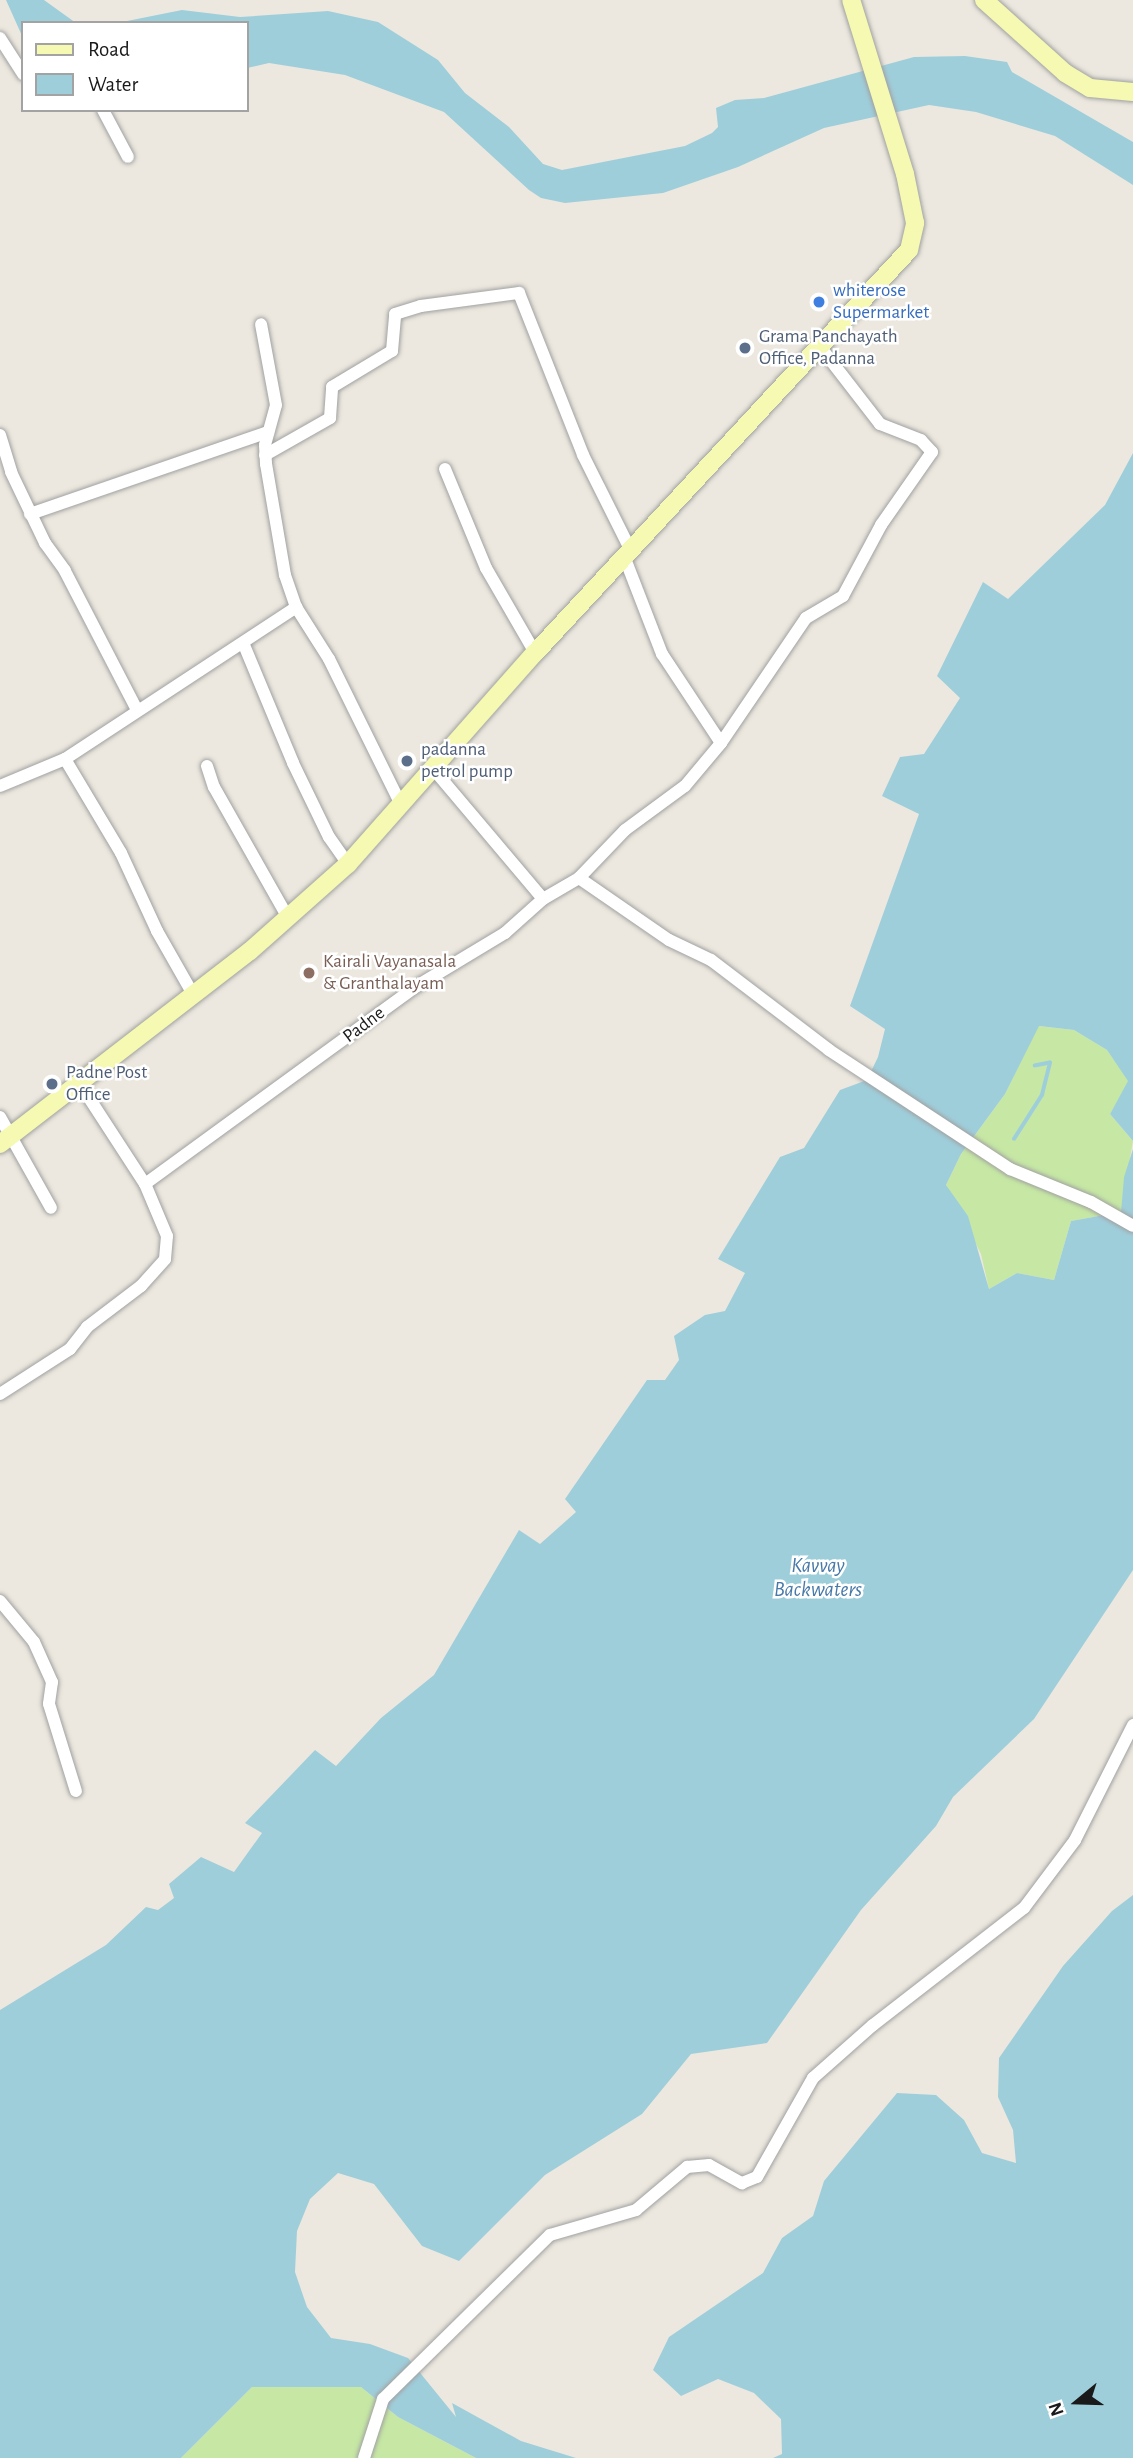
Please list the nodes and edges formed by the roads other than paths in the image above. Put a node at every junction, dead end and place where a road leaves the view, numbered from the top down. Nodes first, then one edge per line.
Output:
1 (851, 0) edge
2 (984, 0) edge
3 (0, 38) edge
4 (21, 71) edge
5 (1133, 92) edge
6 (104, 112) edge
7 (128, 157) dead end
8 (261, 324) dead end
9 (818, 344) junction
10 (268, 432) junction
11 (0, 435) edge
12 (265, 455) junction
13 (444, 469) dead end
14 (30, 514) junction
15 (626, 553) junction
16 (296, 607) junction
17 (244, 645) junction
18 (534, 653) junction
19 (137, 710) junction
20 (721, 743) junction
21 (65, 759) junction
22 (206, 766) dead end
23 (435, 771) junction
24 (0, 786) edge
25 (401, 805) junction
26 (348, 864) junction
27 (579, 878) junction
28 (543, 900) junction
29 (288, 918) junction
30 (193, 994) junction
31 (80, 1084) junction
32 (0, 1117) edge
33 (5, 1140) edge
34 (145, 1184) junction
35 (51, 1208) dead end
36 (1133, 1226) edge
37 (0, 1394) edge
38 (0, 1601) edge
39 (1133, 1725) edge
40 (76, 1791) dead end
41 (364, 2458) edge

1 - 9 main road
2 - 5 main road
3 - 4 street
6 - 7 street
8 - 10 street
9 - 15 main road
9 - 20 street, Padne
10 - 12 street
10 - 14 street
11 - 14 street
12 - 15 street
12 - 16 street
13 - 18 street
14 - 19 street
15 - 18 main road
15 - 20 street
16 - 17 street
16 - 25 street
17 - 19 street
17 - 26 street
18 - 23 main road
19 - 21 street
20 - 27 street, Padne
21 - 24 street
21 - 30 street
22 - 29 street
23 - 25 main road
23 - 28 street
25 - 26 main road
26 - 29 main road
27 - 28 street, Padne
27 - 36 street
28 - 34 street, Padne
29 - 30 main road
30 - 31 main road
31 - 33 main road
31 - 34 street
32 - 33 street
33 - 35 street
34 - 37 street
38 - 40 street
39 - 41 street

